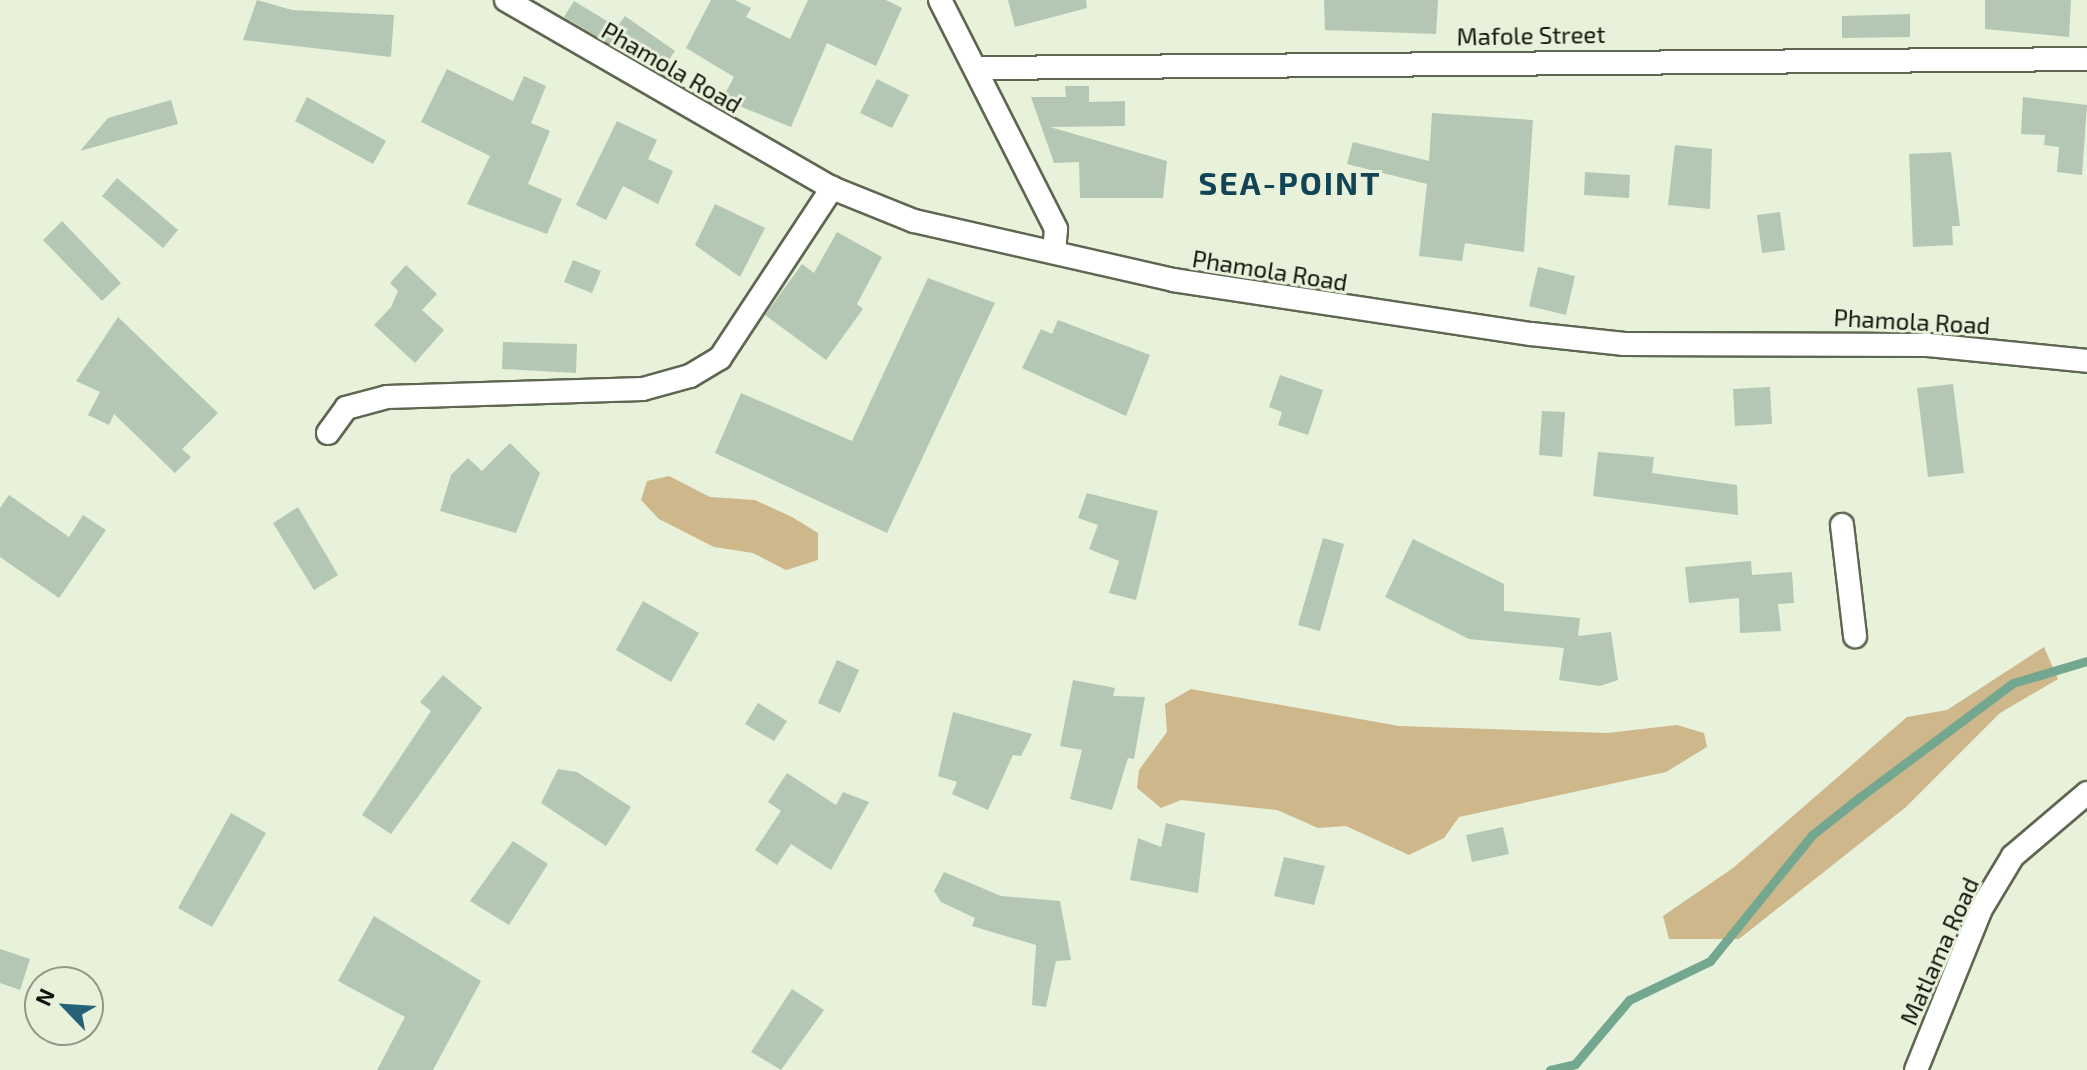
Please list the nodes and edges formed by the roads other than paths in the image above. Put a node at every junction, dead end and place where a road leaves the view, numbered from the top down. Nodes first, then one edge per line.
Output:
1 (506, 0) edge
2 (940, 0) edge
3 (2087, 59) edge
4 (976, 68) junction
5 (832, 188) junction
6 (1054, 252) junction
7 (2087, 361) edge
8 (328, 433) dead end
9 (1842, 525) dead end
10 (1855, 636) dead end
11 (2087, 793) edge
12 (1916, 1070) edge

1 - 5 street, Phamola Road
2 - 4 street
3 - 4 street, Mafole Street
4 - 6 street
5 - 6 street, Phamola Road
5 - 8 street
6 - 7 street, Phamola Road
9 - 10 street
11 - 12 street, Matlama Road

